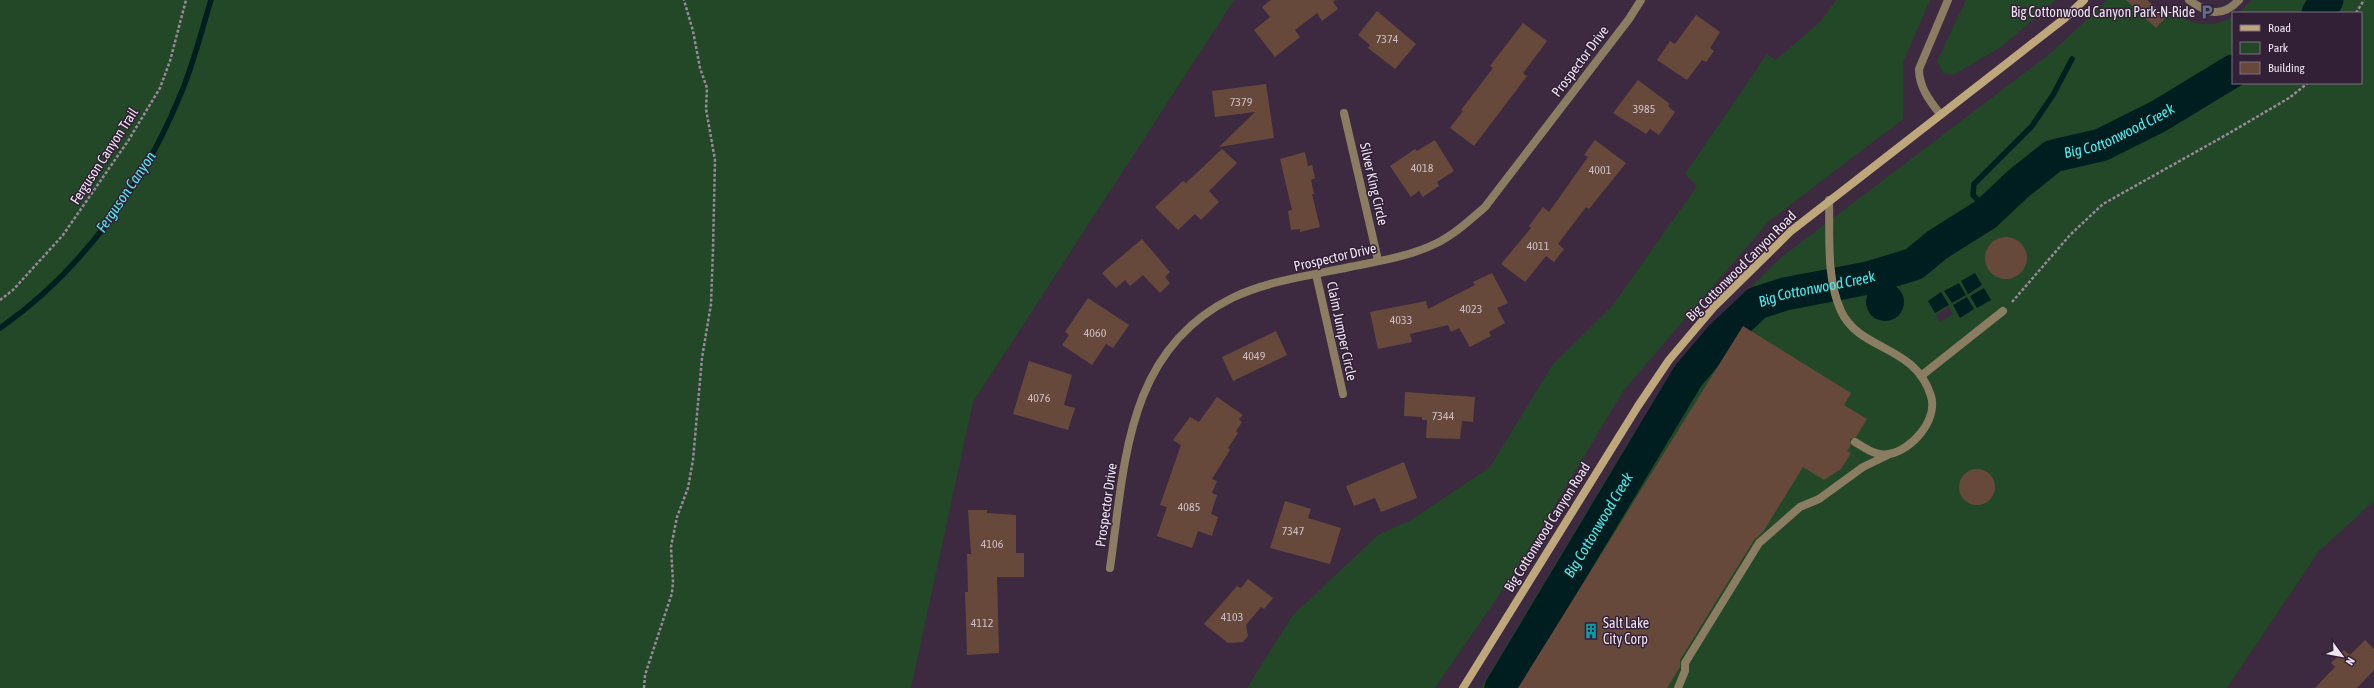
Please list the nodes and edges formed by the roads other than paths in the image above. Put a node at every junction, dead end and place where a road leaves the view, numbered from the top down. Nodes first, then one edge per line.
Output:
1 (1641, 0) edge
2 (1948, 0) edge
3 (2084, 0) edge
4 (2189, 0) edge
5 (2239, 0) edge
6 (1344, 114) dead end
7 (1940, 114) junction
8 (1829, 200) junction
9 (1378, 260) junction
10 (1316, 274) junction
11 (2004, 311) road end
12 (1922, 376) junction
13 (1343, 394) dead end
14 (1855, 442) dead end
15 (1888, 454) junction
16 (1110, 568) dead end
17 (1463, 688) edge
18 (1678, 688) edge

1 - 9 street, Prospector Drive
2 - 7 street
3 - 7 main road, Big Cottonwood Canyon Road
4 - 5 street
6 - 9 street, Silver King Circle
7 - 8 main road, Big Cottonwood Canyon Road
8 - 12 street
8 - 17 main road, Big Cottonwood Canyon Road
9 - 10 street, Prospector Drive
10 - 13 street, Claim Jumper Circle
10 - 16 street, Prospector Drive
11 - 12 street
12 - 15 street
14 - 15 street
15 - 18 street

